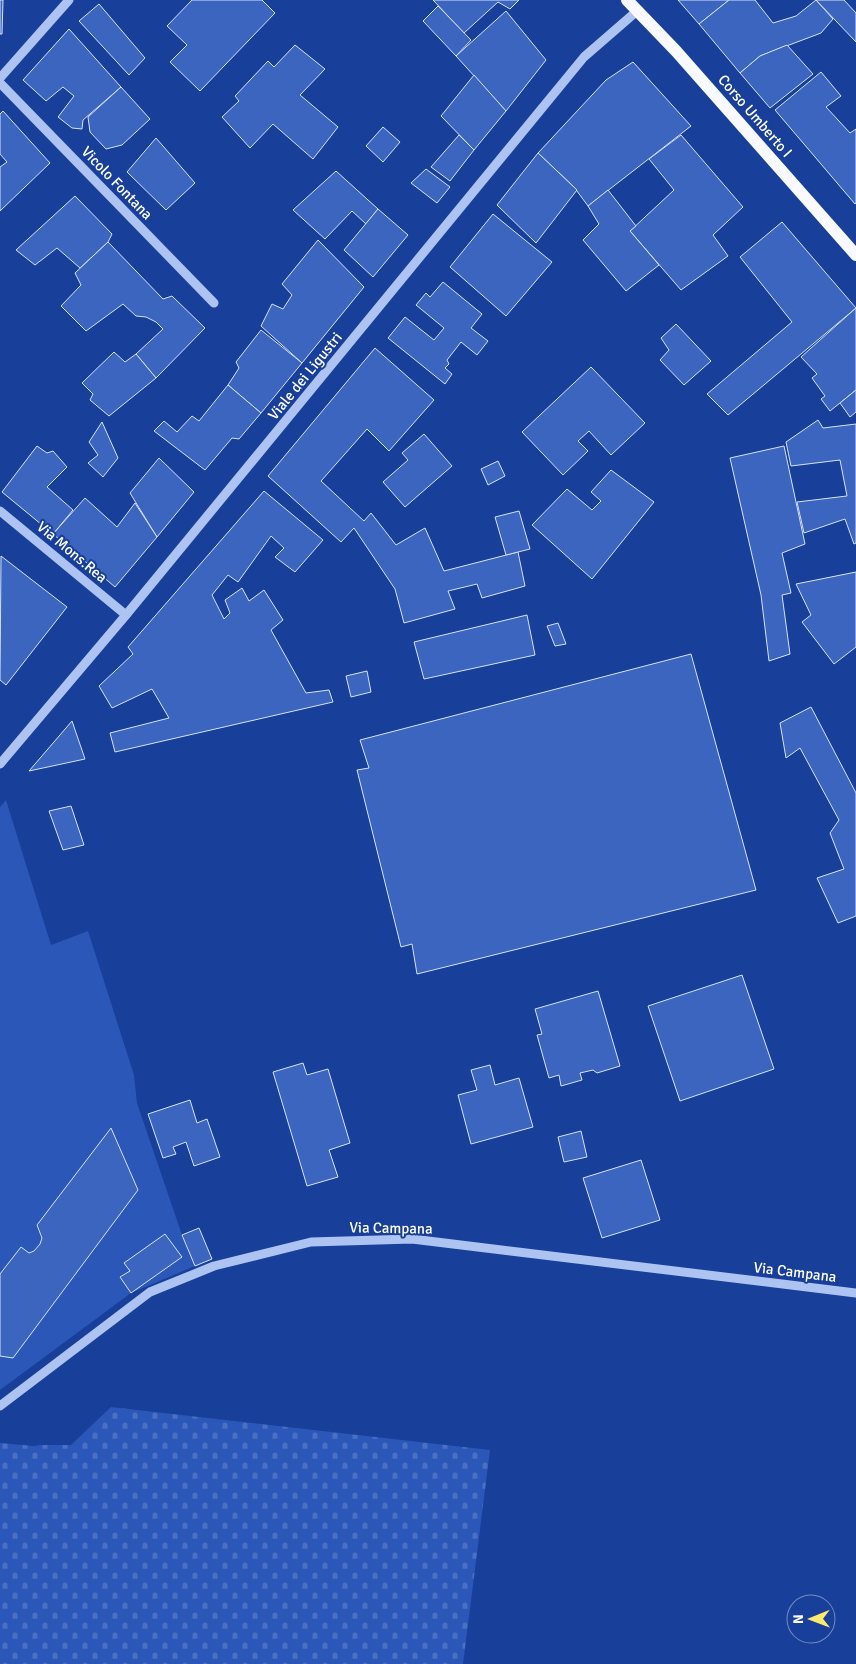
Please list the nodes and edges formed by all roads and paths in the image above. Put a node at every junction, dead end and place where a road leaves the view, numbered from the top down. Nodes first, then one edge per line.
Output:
1 (69, 0) edge
2 (627, 0) edge
3 (637, 11) junction
4 (0, 78) edge
5 (0, 82) edge
6 (856, 256) edge
7 (214, 303) dead end
8 (0, 511) edge
9 (126, 615) junction
10 (0, 764) edge
11 (856, 1293) edge
12 (0, 1406) edge

1 - 4 street
2 - 3 main road, Corso Umberto I
3 - 6 main road, Corso Umberto I
3 - 9 street, Viale dei Ligustri
5 - 7 street, Vicolo Fontana
8 - 9 street, Via Mons.Rea
9 - 10 street, Viale dei Ligustri
11 - 12 street, Via Campana

